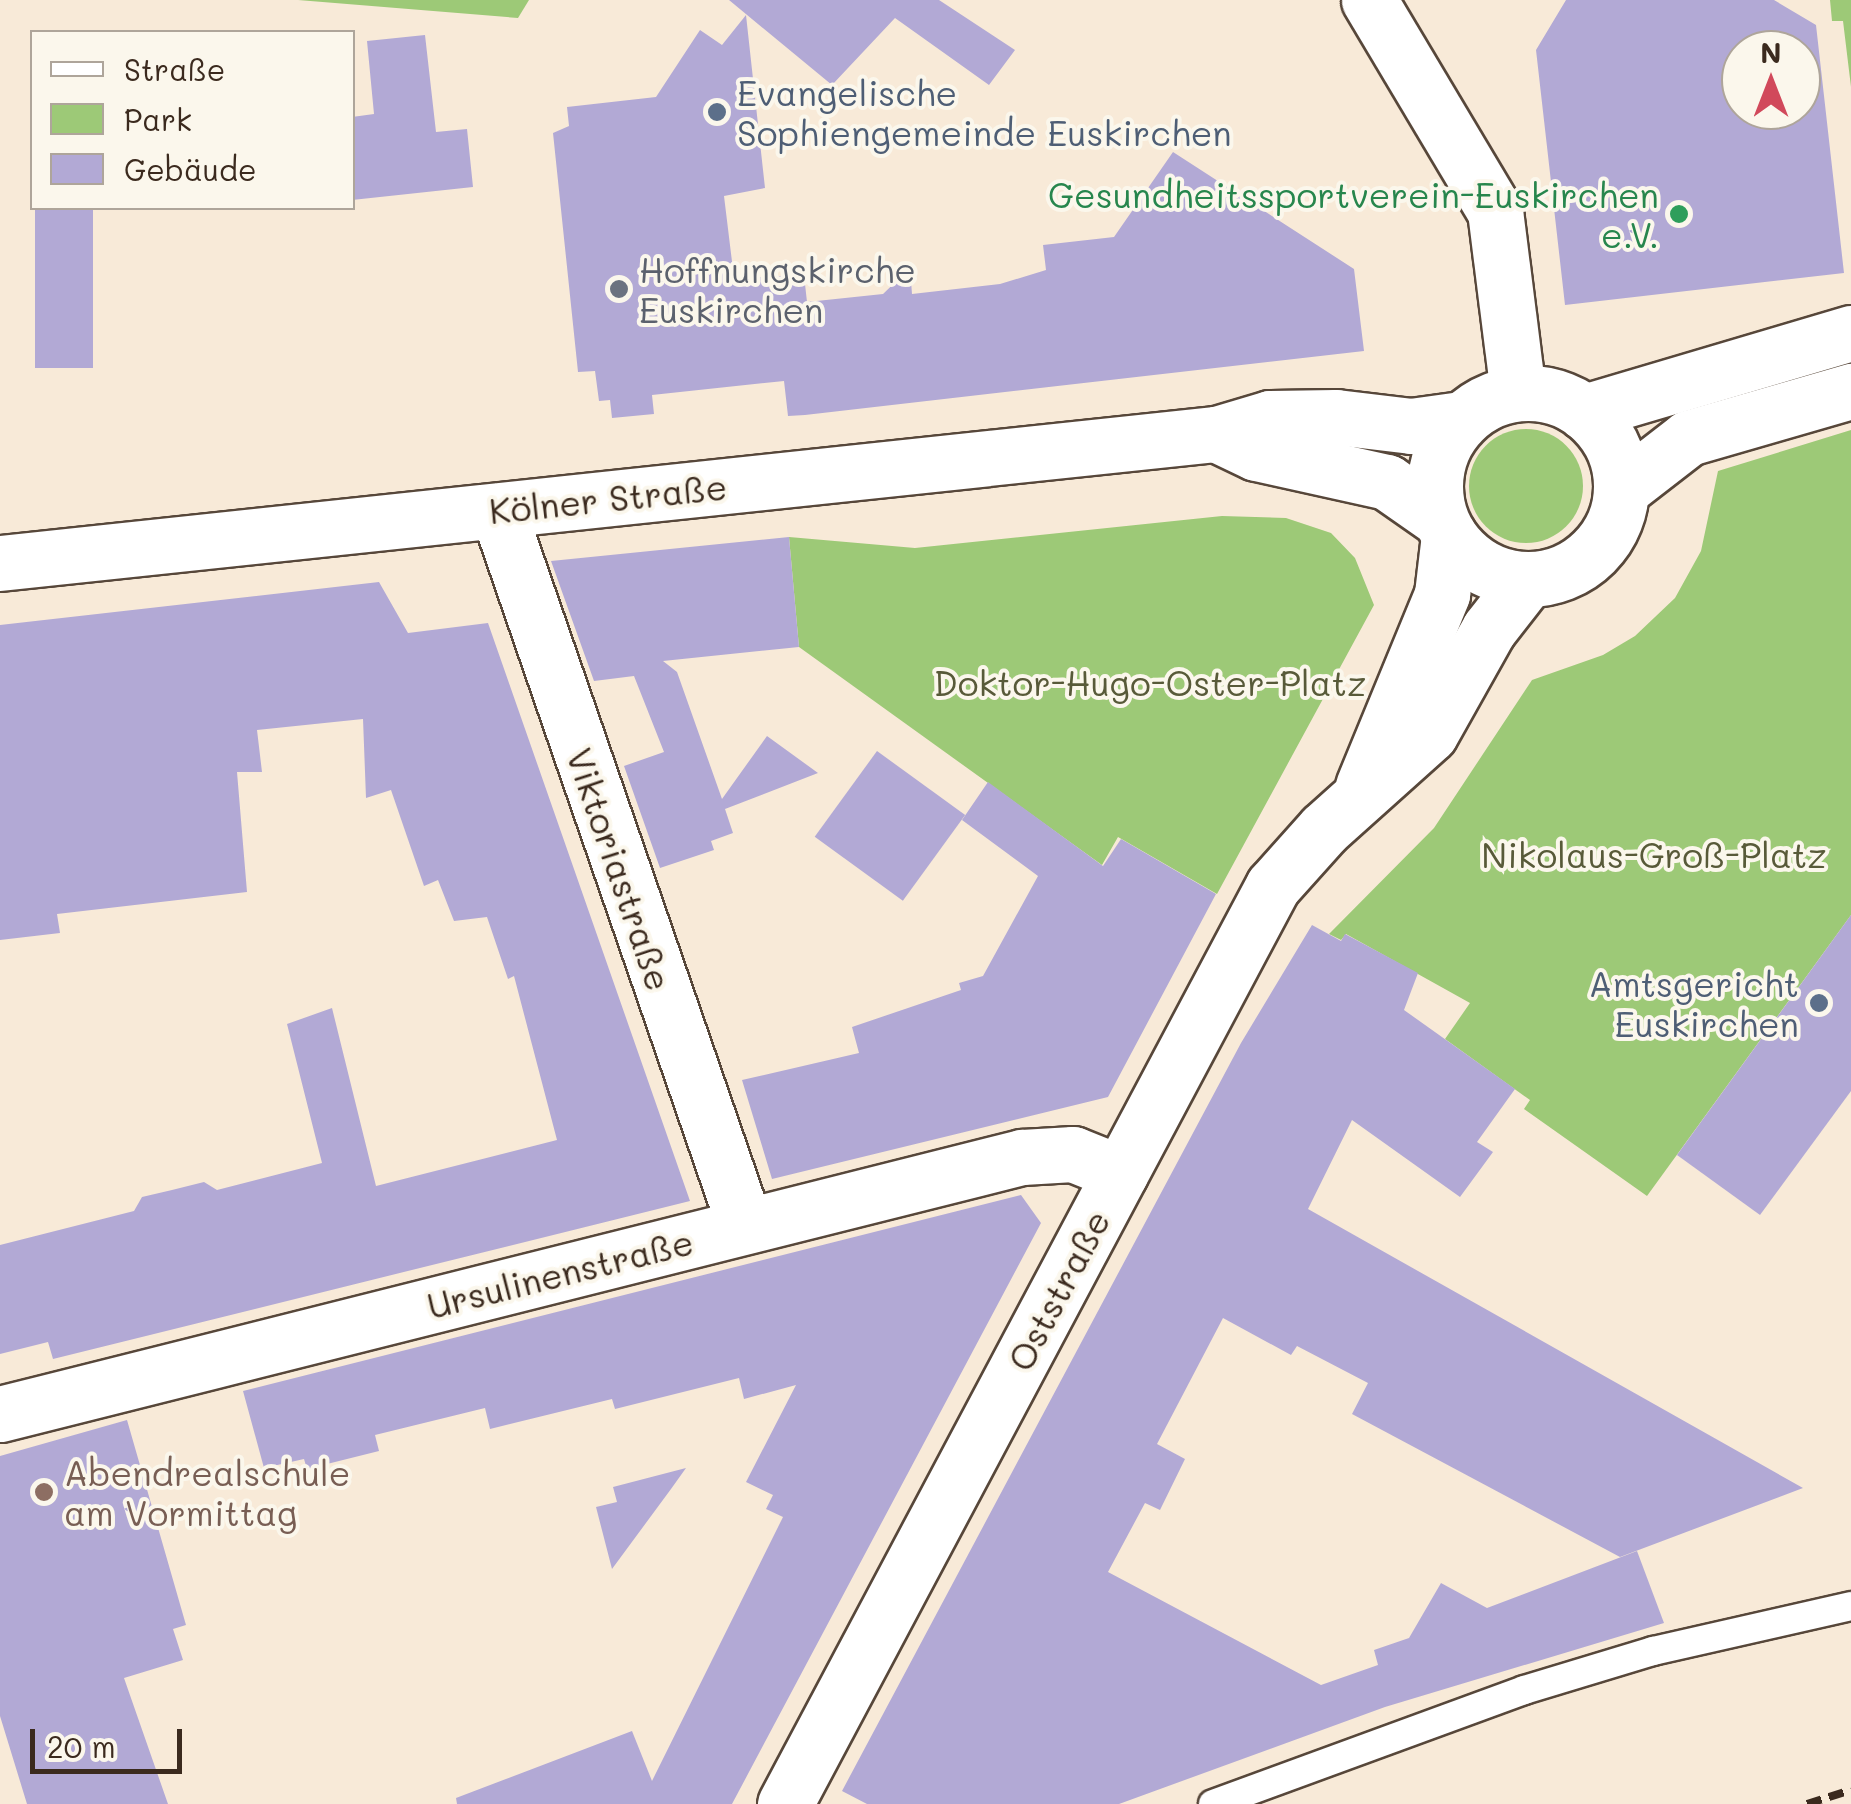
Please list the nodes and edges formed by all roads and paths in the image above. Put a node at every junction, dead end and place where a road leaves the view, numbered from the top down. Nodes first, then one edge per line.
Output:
1 (1369, 0) edge
2 (1851, 333) edge
3 (1851, 390) edge
4 (1518, 393) junction
5 (1584, 412) junction
6 (1462, 419) junction
7 (1216, 434) junction
8 (1621, 490) junction
9 (498, 511) junction
10 (1444, 527) junction
11 (0, 563) edge
12 (1528, 579) junction
13 (1359, 797) junction
14 (1120, 1174) junction
15 (745, 1226) junction
16 (0, 1414) edge
17 (1851, 1606) edge
18 (784, 1804) edge
19 (1213, 1804) edge

1 - 4 street
2 - 5 street
3 - 8 street
4 - 5 street
4 - 6 street
5 - 8 street
6 - 7 street, Kölner Straße
6 - 10 street
7 - 9 street, Kölner Straße
7 - 10 street, Kölner Straße
8 - 12 street
9 - 11 street, Kölner Straße
9 - 15 street, Viktoriastraße
10 - 12 street
10 - 13 street, Oststraße
12 - 13 street, Oststraße
13 - 14 street, Oststraße
14 - 15 street, Ursulinenstraße
14 - 18 street, Oststraße
15 - 16 street, Ursulinenstraße
17 - 19 lane

